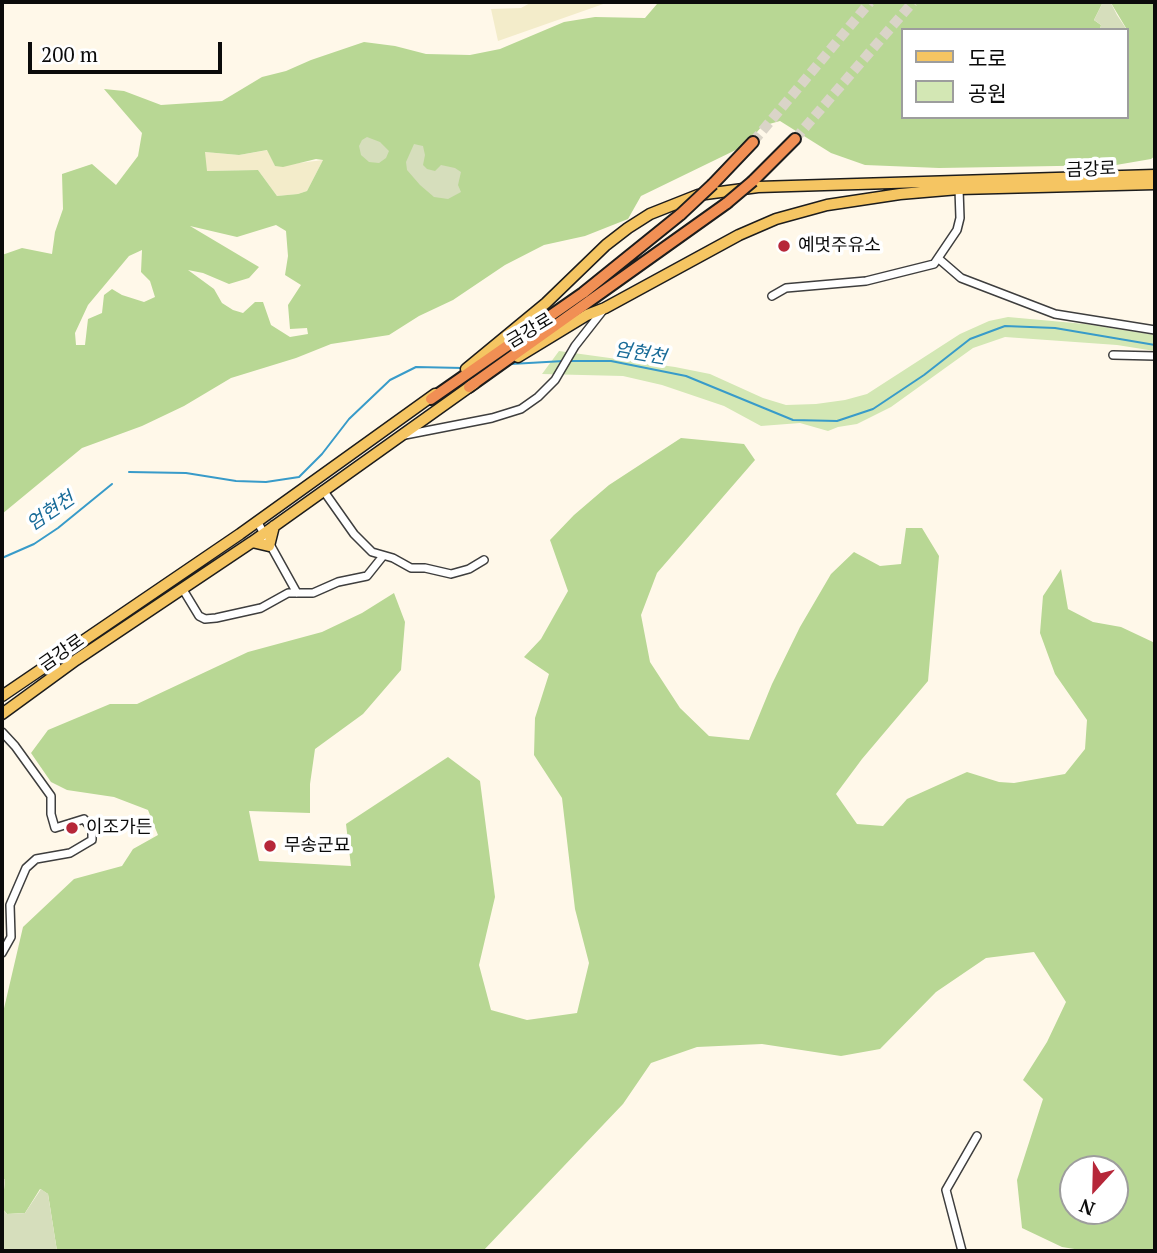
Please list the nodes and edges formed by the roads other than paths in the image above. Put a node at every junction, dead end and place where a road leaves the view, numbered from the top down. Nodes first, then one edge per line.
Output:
1 (795, 139) tunnel mouth
2 (753, 142) tunnel mouth
3 (1155, 175) edge
4 (1155, 184) edge
5 (959, 190) junction
6 (939, 259) junction
7 (772, 296) dead end
8 (605, 308) junction
9 (1155, 330) edge
10 (535, 343) junction
11 (502, 346) junction
12 (1113, 355) dead end
13 (1155, 357) edge
14 (469, 387) joint
15 (436, 394) joint
16 (397, 437) junction
17 (323, 490) junction
18 (257, 521) junction
19 (274, 526) junction
20 (264, 534) junction
21 (252, 542) junction
22 (269, 546) junction
23 (383, 556) junction
24 (484, 560) dead end
25 (182, 588) junction
26 (297, 593) junction
27 (2, 695) edge
28 (2, 714) edge
29 (2, 732) edge
30 (2, 953) edge
31 (977, 1136) dead end
32 (962, 1251) edge

1 - 10 highway, bridge
2 - 11 highway, bridge
3 - 11 main road, 금강로
4 - 5 main road, 금강로
5 - 6 street
5 - 8 main road, 금강로
6 - 7 street
6 - 9 street
8 - 10 main road, 금강로
8 - 16 street
10 - 14 highway
11 - 15 highway
12 - 13 street
14 - 16 main road, 금강로
15 - 18 main road, 금강로
16 - 17 main road, 금강로
17 - 19 main road, 금강로
17 - 23 street
18 - 20 street
18 - 27 main road, 금강로
19 - 20 main road, 금강로
19 - 22 main road
20 - 21 main road, 금강로
20 - 22 street
21 - 22 main road
21 - 25 main road, 금강로
22 - 26 street
23 - 24 street
23 - 26 street
25 - 26 street
25 - 28 main road, 금강로
29 - 30 street
31 - 32 street

